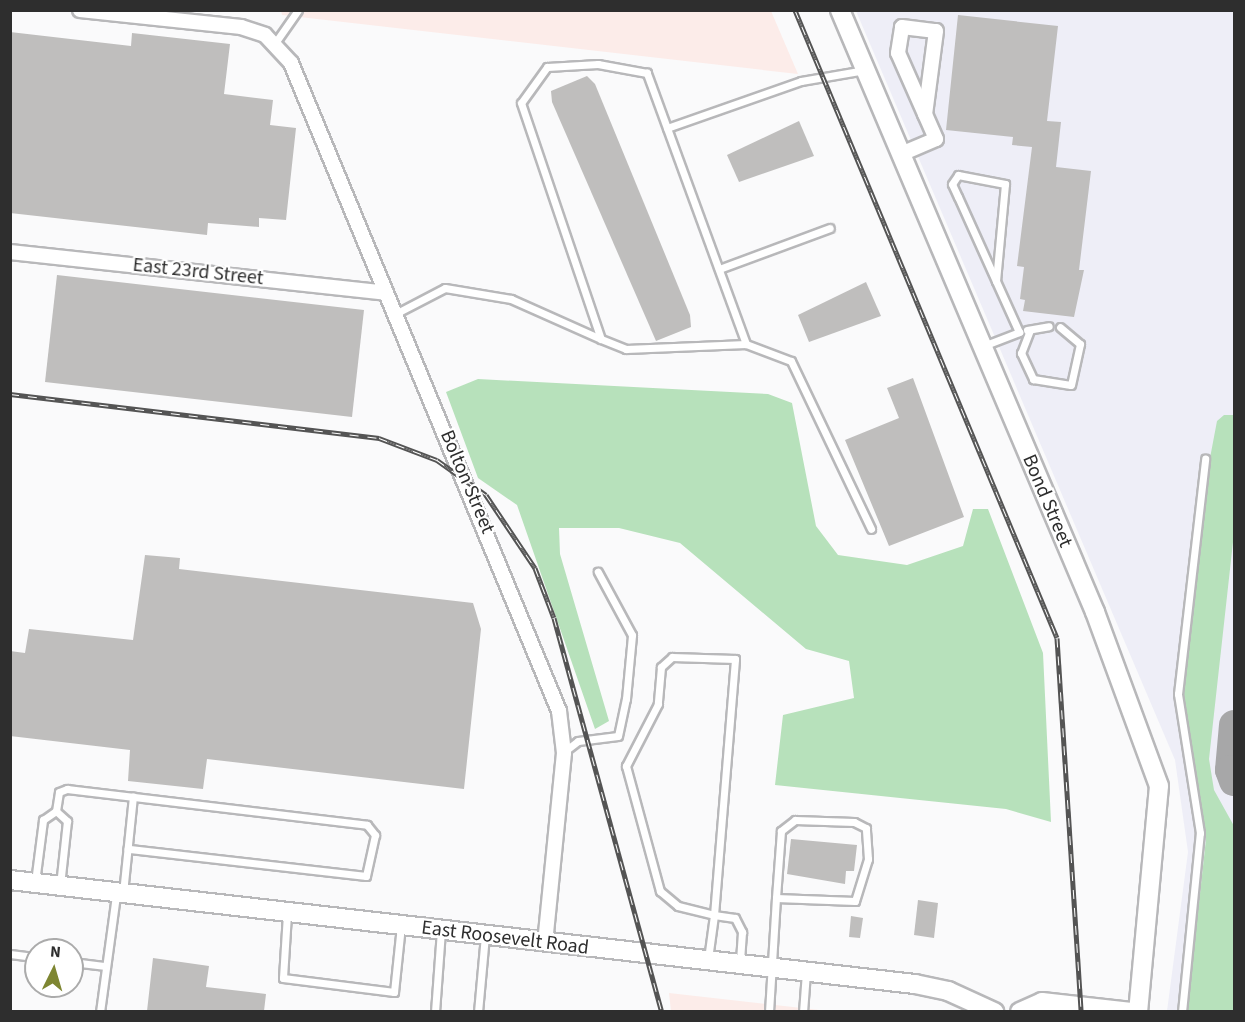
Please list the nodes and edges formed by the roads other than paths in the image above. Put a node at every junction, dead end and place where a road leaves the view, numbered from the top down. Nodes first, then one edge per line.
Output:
1 (80, 10) edge
2 (298, 10) edge
3 (840, 10) edge
4 (275, 43) junction
5 (866, 70) junction
6 (925, 114) junction
7 (667, 128) junction
8 (901, 154) junction
9 (830, 228) dead end
10 (10, 252) edge
11 (719, 269) junction
12 (996, 281) junction
13 (386, 293) junction
14 (395, 314) junction
15 (1049, 326) dead end
16 (1060, 327) dead end
17 (1030, 330) junction
18 (1019, 332) junction
19 (602, 339) junction
20 (746, 344) junction
21 (983, 346) junction
22 (1205, 459) dead end
23 (871, 529) dead end
24 (598, 572) dead end
25 (564, 753) junction
26 (133, 797) junction
27 (56, 811) junction
28 (128, 849) junction
29 (10, 880) edge
30 (35, 882) junction
31 (60, 885) junction
32 (120, 892) junction
33 (776, 898) junction
34 (287, 912) junction
35 (714, 915) junction
36 (401, 925) junction
37 (441, 930) junction
38 (485, 936) junction
39 (546, 943) junction
40 (708, 961) junction
41 (84, 963) edge
42 (740, 964) junction
43 (106, 966) junction
44 (770, 968) junction
45 (806, 972) junction
46 (100, 1011) edge
47 (435, 1011) edge
48 (478, 1011) edge
49 (770, 1011) edge
50 (803, 1011) edge
51 (994, 1011) edge
52 (1020, 1011) edge
53 (1133, 1011) edge
54 (1138, 1011) edge
55 (1182, 1011) edge

1 - 4 street
2 - 4 lane
3 - 5 street, Bond Street
4 - 13 street, Bolton Street
5 - 7 lane
5 - 8 street, Bond Street
6 - 6 street
6 - 8 street
7 - 11 lane
7 - 19 lane
8 - 21 street, Bond Street
9 - 11 lane
10 - 13 street, East 23rd Street
11 - 20 lane
12 - 12 lane
12 - 18 lane
13 - 14 street, Bolton Street
14 - 19 lane
14 - 25 street, Bolton Street
15 - 17 lane
16 - 17 lane
17 - 18 lane
18 - 21 lane
19 - 20 lane
20 - 23 lane
21 - 54 street, Bond Street
22 - 55 lane
24 - 25 lane
25 - 39 street, Bolton Street
26 - 27 lane
26 - 28 lane
26 - 28 lane
27 - 30 lane
27 - 31 lane
28 - 32 lane
29 - 30 street, East Roosevelt Road
30 - 31 street, East Roosevelt Road
31 - 32 street, East Roosevelt Road
32 - 34 street, East Roosevelt Road
32 - 43 lane
33 - 33 lane
33 - 44 lane
34 - 36 street, East Roosevelt Road
34 - 36 lane
35 - 35 lane
35 - 40 lane
35 - 42 lane
36 - 37 street, East Roosevelt Road
37 - 38 street, East Roosevelt Road
37 - 47 lane
38 - 39 street, East Roosevelt Road
38 - 48 lane
39 - 40 street, East Roosevelt Road
40 - 42 street, East Roosevelt Road
41 - 43 lane
42 - 44 street, East Roosevelt Road
43 - 46 lane
44 - 45 street, East Roosevelt Road
44 - 49 lane
45 - 50 lane
45 - 51 street, East Roosevelt Road
52 - 53 street

